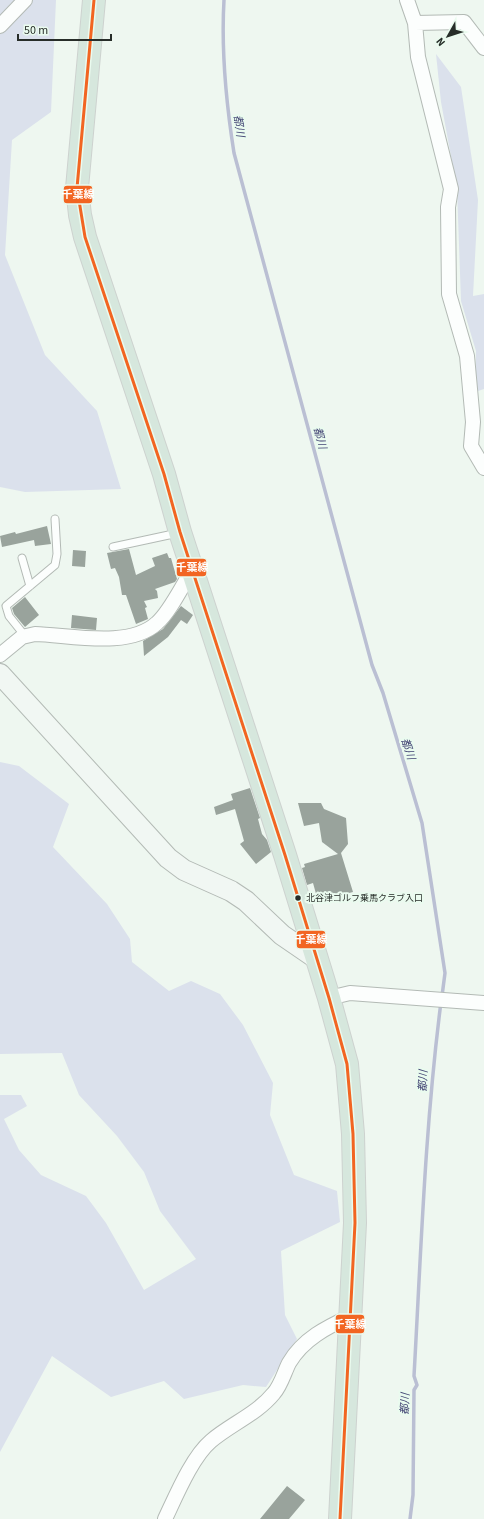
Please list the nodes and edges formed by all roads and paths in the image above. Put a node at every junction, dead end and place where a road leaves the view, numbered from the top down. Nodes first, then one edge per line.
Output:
1 (25, 0) edge
2 (94, 0) edge
3 (407, 0) edge
4 (415, 23) junction
5 (0, 26) edge
6 (484, 48) edge
7 (484, 468) edge
8 (55, 519) dead end
9 (180, 532) junction
10 (113, 547) dead end
11 (22, 558) dead end
12 (193, 569) junction
13 (30, 586) junction
14 (26, 636) junction
15 (0, 655) edge
16 (0, 674) edge
17 (317, 959) junction
18 (329, 998) junction
19 (484, 1002) edge
20 (351, 1316) junction
21 (165, 1519) edge
22 (340, 1519) edge

1 - 5 street
2 - 9 highway
3 - 4 street
4 - 6 street
4 - 7 street
8 - 13 lane
9 - 10 lane
9 - 12 highway
11 - 13 lane
12 - 14 street
12 - 17 highway
13 - 14 lane
14 - 15 street
16 - 17 street
17 - 18 highway
18 - 19 street
18 - 20 highway
20 - 21 street
20 - 22 highway

